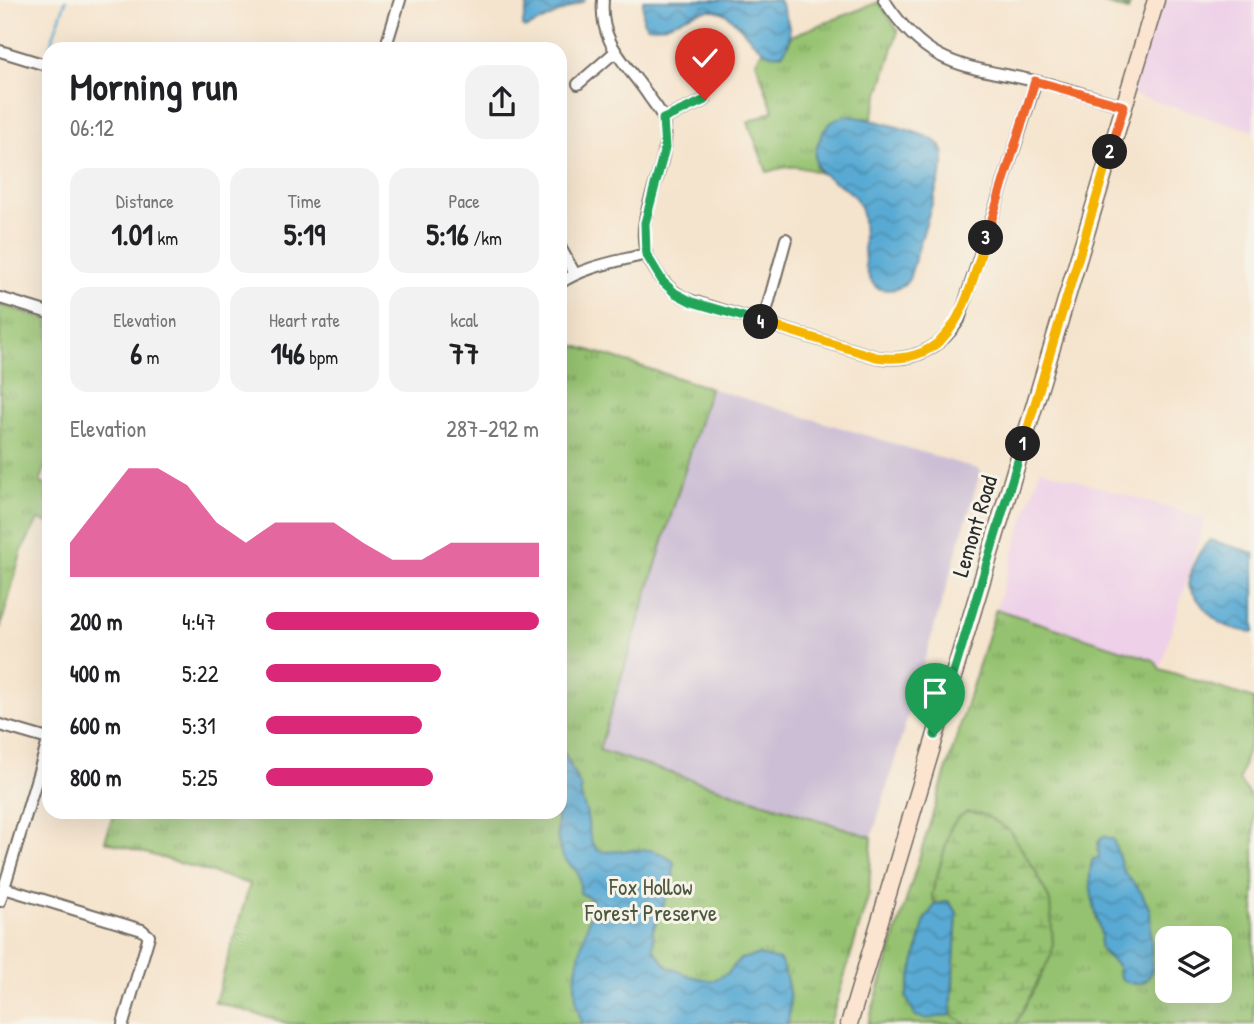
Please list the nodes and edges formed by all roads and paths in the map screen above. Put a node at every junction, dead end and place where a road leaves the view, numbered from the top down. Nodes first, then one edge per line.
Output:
1 (400, 0) edge
2 (603, 0) edge
3 (884, 0) edge
4 (1156, 0) edge
5 (387, 42) edge
6 (0, 51) edge
7 (615, 52) junction
8 (42, 64) edge
9 (1035, 81) junction
10 (578, 84) dead end
11 (705, 100) dead end
12 (1124, 106) junction
13 (663, 119) junction
14 (786, 239) dead end
15 (646, 254) junction
16 (567, 260) edge
17 (575, 274) junction
18 (567, 279) edge
19 (0, 298) edge
20 (42, 311) edge
21 (763, 323) junction
22 (0, 725) edge
23 (42, 736) edge
24 (42, 761) edge
25 (4, 888) junction
26 (0, 901) edge
27 (123, 1024) edge
28 (849, 1024) edge

1 - 5 street
2 - 7 street
3 - 9 street
4 - 12 main road, Lemont Road
6 - 8 street
7 - 10 street
7 - 13 street
9 - 12 street
9 - 21 street
11 - 13 street
12 - 28 main road, Lemont Road
13 - 15 street
14 - 21 street
15 - 17 street
15 - 21 street
16 - 17 street
17 - 18 street
19 - 20 street
22 - 23 street
24 - 25 street
25 - 26 street
25 - 27 street

